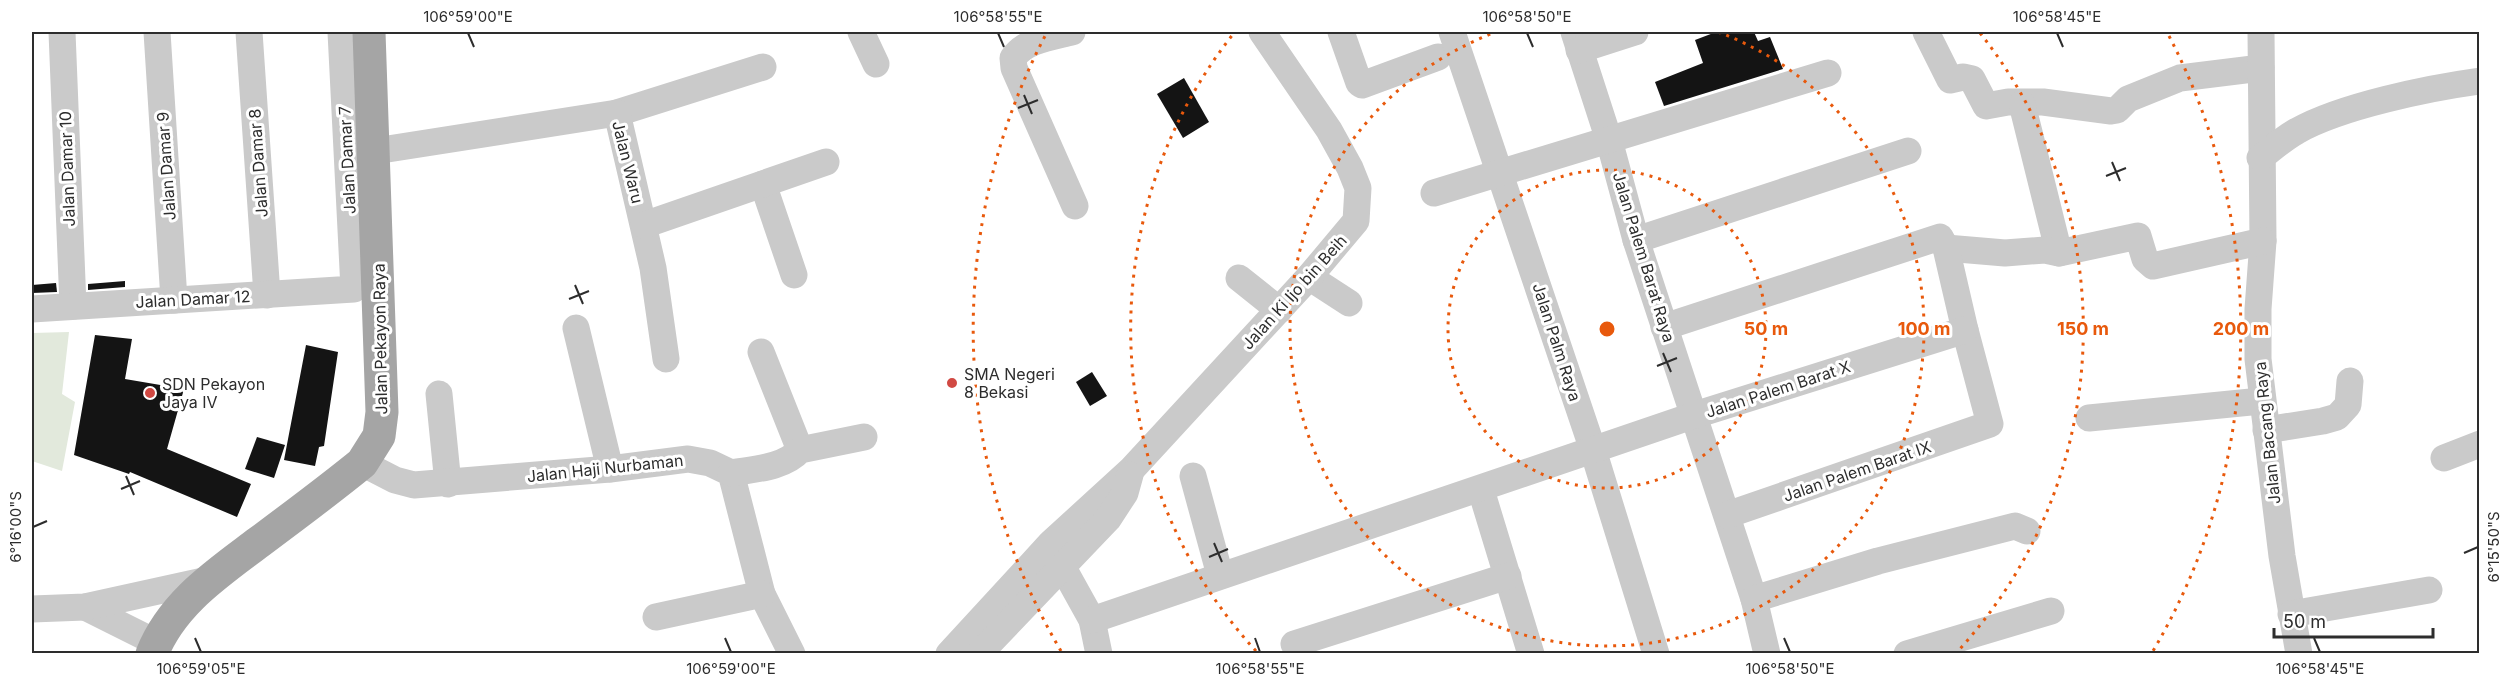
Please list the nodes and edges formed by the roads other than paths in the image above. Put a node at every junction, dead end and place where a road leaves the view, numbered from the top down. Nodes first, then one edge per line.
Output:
1 (62, 32) edge
2 (157, 32) edge
3 (249, 32) edge
4 (340, 32) edge
5 (369, 32) edge
6 (861, 32) edge
7 (1072, 32) edge
8 (1262, 32) edge
9 (1341, 32) edge
10 (1452, 32) edge
11 (1635, 32) edge
12 (1926, 32) edge
13 (2261, 32) edge
14 (1577, 41) edge
15 (1438, 57) dead end
16 (876, 64) dead end
17 (764, 68) dead end
18 (2261, 68) junction
19 (1828, 73) dead end
20 (2480, 81) edge
21 (2022, 104) junction
22 (617, 113) junction
23 (1609, 140) junction
24 (375, 151) junction
25 (1908, 151) dead end
26 (2260, 158) junction
27 (826, 162) dead end
28 (1500, 171) junction
29 (763, 184) junction
30 (1434, 193) dead end
31 (1075, 206) dead end
32 (644, 225) junction
33 (1636, 240) junction
34 (2263, 241) junction
35 (1946, 248) junction
36 (2059, 253) junction
37 (794, 275) dead end
38 (1309, 277) junction
39 (1239, 278) dead end
40 (354, 289) joint
41 (267, 295) junction
42 (174, 300) junction
43 (1349, 303) dead end
44 (73, 306) junction
45 (32, 309) edge
46 (1279, 310) junction
47 (1664, 327) junction
48 (576, 328) dead end
49 (1965, 330) junction
50 (761, 352) dead end
51 (666, 358) dead end
52 (2350, 381) dead end
53 (440, 394) dead end
54 (2261, 401) junction
55 (1695, 416) junction
56 (2090, 418) dead end
57 (2265, 430) junction
58 (864, 437) dead end
59 (2480, 444) edge
60 (800, 450) junction
61 (1593, 450) junction
62 (2444, 458) dead end
63 (362, 463) junction
64 (610, 469) junction
65 (1132, 469) junction
66 (731, 473) junction
67 (1193, 476) dead end
68 (447, 484) junction
69 (1481, 490) junction
70 (1727, 515) junction
71 (2027, 531) dead end
72 (1062, 566) junction
73 (1220, 575) junction
74 (1508, 576) junction
75 (208, 580) junction
76 (2428, 590) dead end
77 (762, 594) junction
78 (1754, 599) junction
79 (79, 607) junction
80 (32, 609) edge
81 (2051, 611) dead end
82 (2291, 614) junction
83 (656, 617) dead end
84 (1092, 620) junction
85 (1294, 644) dead end
86 (154, 648) edge
87 (792, 654) edge
88 (949, 654) edge
89 (979, 654) edge
90 (1099, 654) edge
91 (1531, 654) edge
92 (1656, 654) edge
93 (1767, 654) edge
94 (1907, 654) edge
95 (2299, 654) edge

1 - 44 street, Jalan Damar 10
2 - 42 street, Jalan Damar 9
3 - 41 street, Jalan Damar 8
4 - 40 street, Jalan Damar 7
5 - 24 main road, Jalan Pekayon Raya
6 - 16 street
7 - 31 street
8 - 38 street, Jalan Ki Ijo bin Beih
9 - 15 street
10 - 28 street, Jalan Palm Raya
11 - 14 street
12 - 21 street
13 - 18 street, Jalan Bacang Raya
14 - 23 street, Jalan Palem Barat Raya
17 - 22 street
18 - 21 street
18 - 26 street, Jalan Bacang Raya
19 - 23 street
20 - 26 street
21 - 36 street
22 - 24 street, Jalan Waru
22 - 32 street, Jalan Waru
23 - 28 street
23 - 33 street, Jalan Palem Barat Raya
24 - 63 main road, Jalan Pekayon Raya
25 - 33 street
26 - 34 street, Jalan Bacang Raya
27 - 29 street, Jalan Waru
28 - 30 street
28 - 61 street, Jalan Palm Raya
29 - 32 street, Jalan Waru
29 - 37 street
32 - 51 street
33 - 47 street, Jalan Palem Barat Raya
34 - 36 street
34 - 54 street, Jalan Bacang Raya
35 - 36 street
35 - 47 street
35 - 49 street
38 - 43 street
38 - 46 street, Jalan Ki Ijo bin Beih
39 - 46 street
40 - 41 street, Jalan Damar 12
41 - 42 street, Jalan Damar 12
42 - 44 street, Jalan Damar 12
44 - 45 street, Jalan Damar 12
46 - 65 street, Jalan Ki Ijo bin Beih
47 - 55 street, Jalan Palem Barat Raya
48 - 64 street
49 - 55 street, Jalan Palem Barat X
49 - 70 street, Jalan Palem Barat IX
50 - 60 street
52 - 57 street
53 - 68 street
54 - 56 street
54 - 57 street, Jalan Bacang Raya
55 - 61 street, Jalan Palem Barat X
55 - 70 street, Jalan Palem Barat Raya
57 - 82 street, Jalan Bacang Raya
58 - 60 street
59 - 62 street
60 - 66 street
61 - 69 street, Jalan Palem Barat X
61 - 92 street, Jalan Palm Raya
63 - 68 street, Jalan Haji Nurbaman
63 - 75 main road, Jalan Pekayon Raya
64 - 66 street, Jalan Haji Nurbaman
64 - 68 street, Jalan Haji Nurbaman
65 - 72 street, Jalan Ki Ijo bin Beih
65 - 88 street, Jalan Ki Ijo bin Beih
66 - 77 street
67 - 73 street
69 - 73 street, Jalan Palem Barat X
69 - 74 street
70 - 78 street, Jalan Palem Barat Raya
71 - 78 street
72 - 84 street
72 - 89 street, Jalan Ki Ijo bin Beih
73 - 84 street, Jalan Palem Barat X
74 - 85 street
74 - 91 street
75 - 79 street
75 - 86 main road, Jalan Pekayon Raya
76 - 82 street
77 - 83 street
77 - 87 street
78 - 93 street, Jalan Palem Barat Raya
79 - 80 street
79 - 86 street
81 - 94 street
82 - 95 street, Jalan Bacang Raya
84 - 90 street

